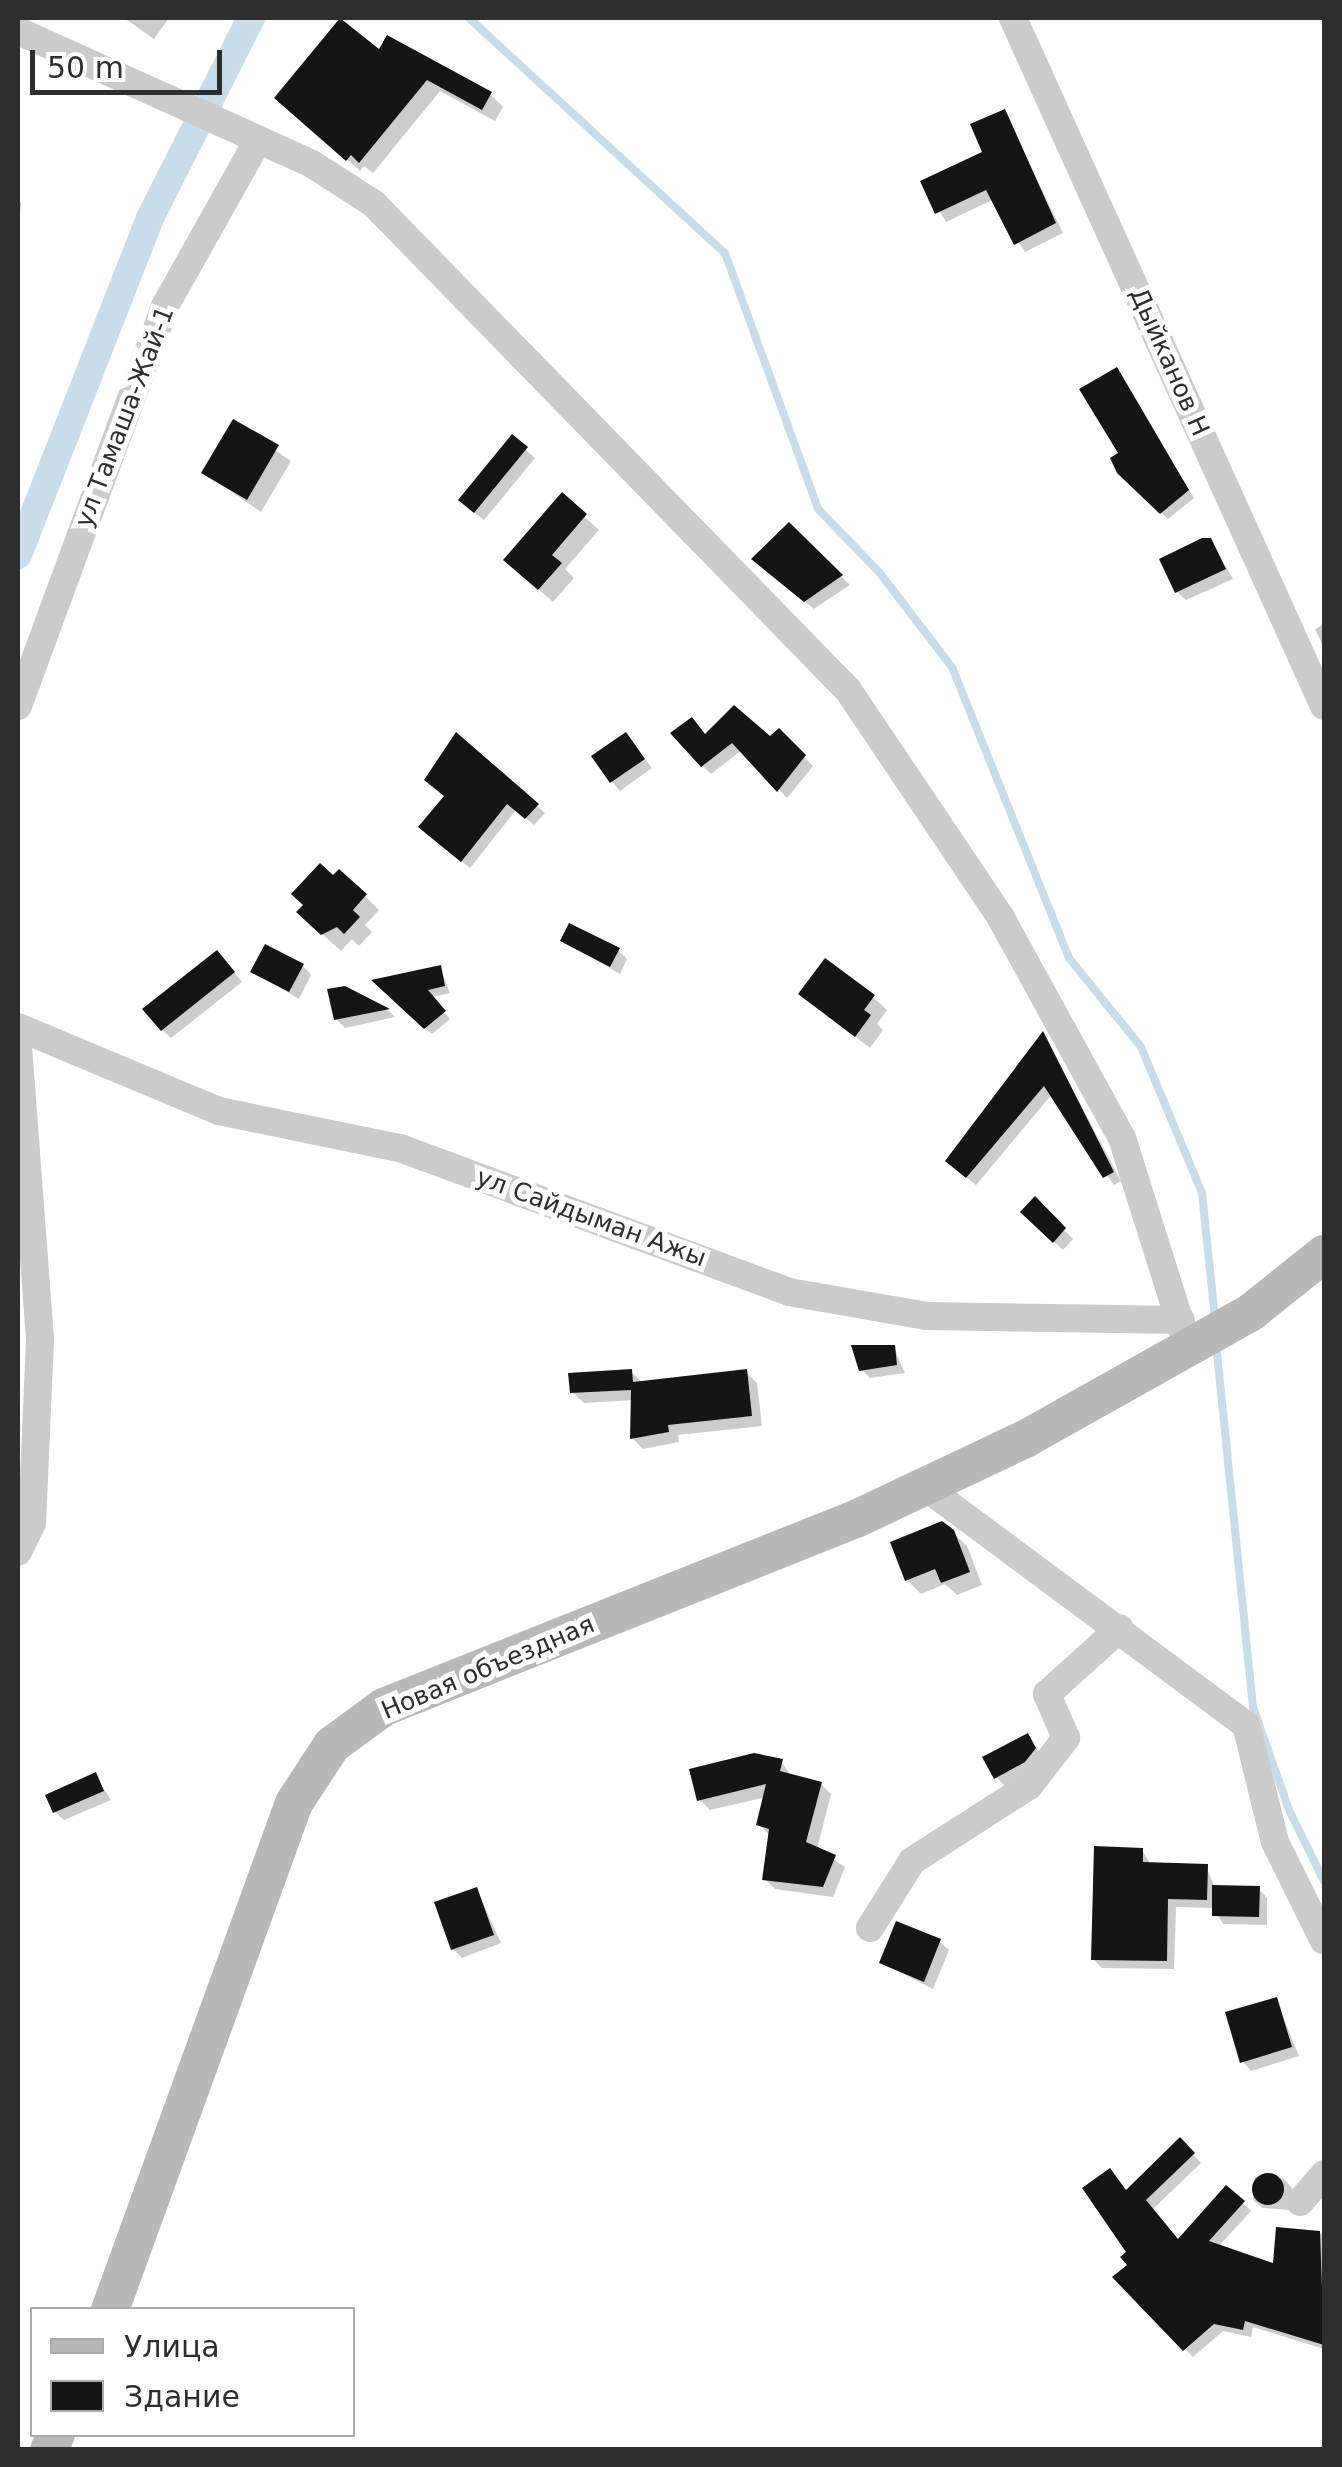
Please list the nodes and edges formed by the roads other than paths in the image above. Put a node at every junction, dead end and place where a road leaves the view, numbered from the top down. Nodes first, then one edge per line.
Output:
1 (1013, 18) edge
2 (18, 31) edge
3 (256, 139) junction
4 (18, 706) edge
5 (1324, 706) edge
6 (18, 1027) edge
7 (18, 1046) edge
8 (1324, 1254) edge
9 (1189, 1336) junction
10 (924, 1486) junction
11 (18, 1552) edge
12 (1120, 1628) junction
13 (870, 1928) dead end
14 (1324, 1941) edge
15 (1324, 2174) edge
16 (1300, 2202) dead end
17 (111, 2307) edge

1 - 5 street, Дыйканов Н
2 - 3 street
3 - 4 street, ул Тамаша-Жай-1
3 - 9 street
6 - 9 street, ул Сайдыман Ажы
7 - 11 street
8 - 9 main road, Новая объездная
9 - 10 main road, Новая объездная
10 - 12 street
10 - 17 main road, Новая объездная
12 - 13 street
12 - 14 street
15 - 16 street

